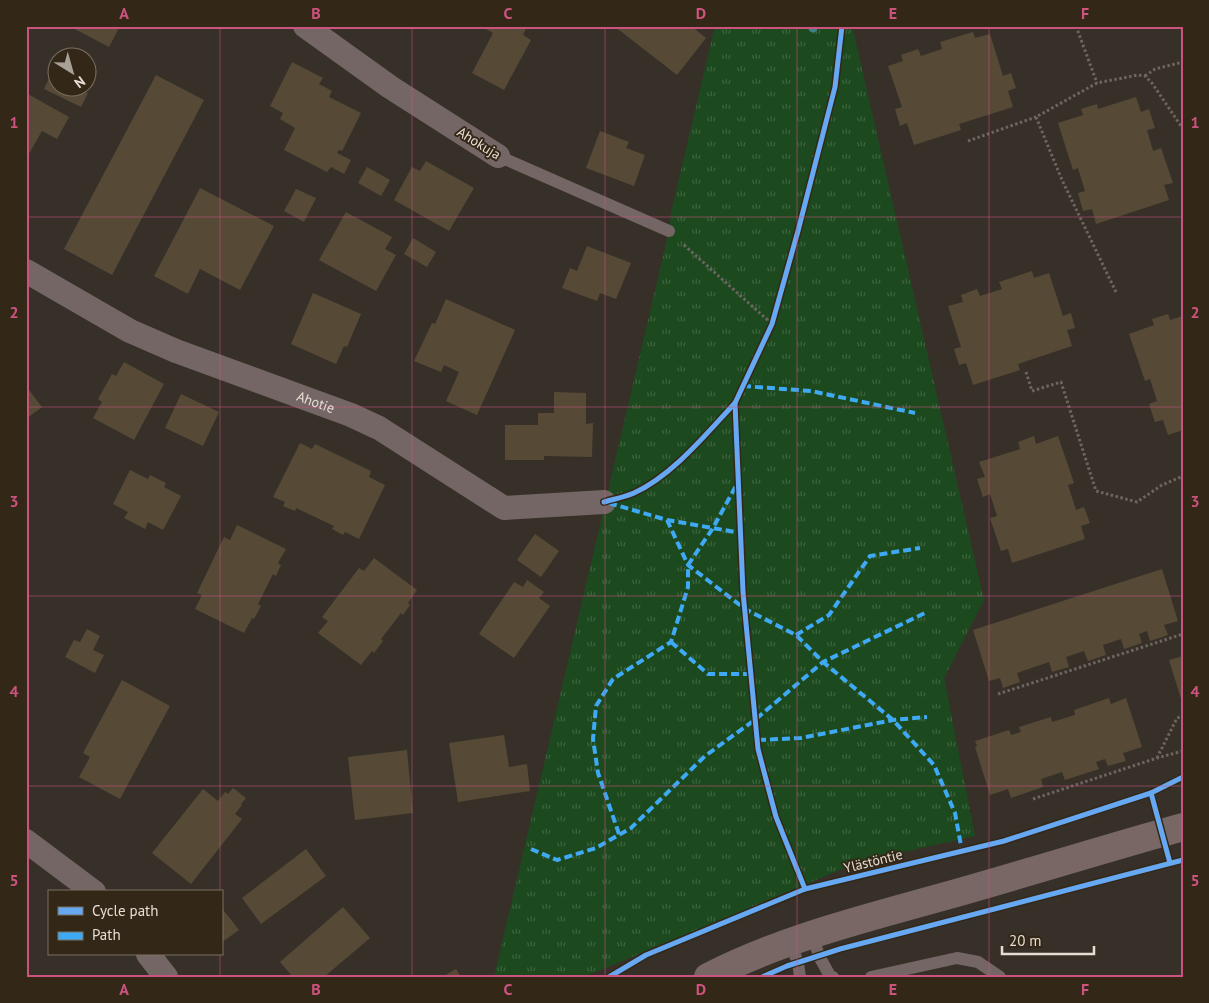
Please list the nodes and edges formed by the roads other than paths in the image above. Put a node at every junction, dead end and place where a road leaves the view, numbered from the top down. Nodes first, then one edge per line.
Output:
1 (305, 26) edge
2 (498, 156) joint
3 (669, 231) road end
4 (26, 271) edge
5 (604, 502) dead end
6 (1183, 827) edge
7 (31, 852) edge
8 (91, 890) edge
9 (801, 938) junction
10 (150, 956) edge
11 (166, 977) edge
12 (708, 977) edge
13 (800, 977) edge
14 (833, 977) edge
15 (871, 977) edge
16 (1000, 977) edge

1 - 2 street, Ahokuja
2 - 3 lane, Ahokuja
4 - 5 street, Ahotie
6 - 9 main road
7 - 8 street
9 - 12 main road
9 - 13 lane
9 - 14 lane
10 - 11 street
15 - 16 lane

